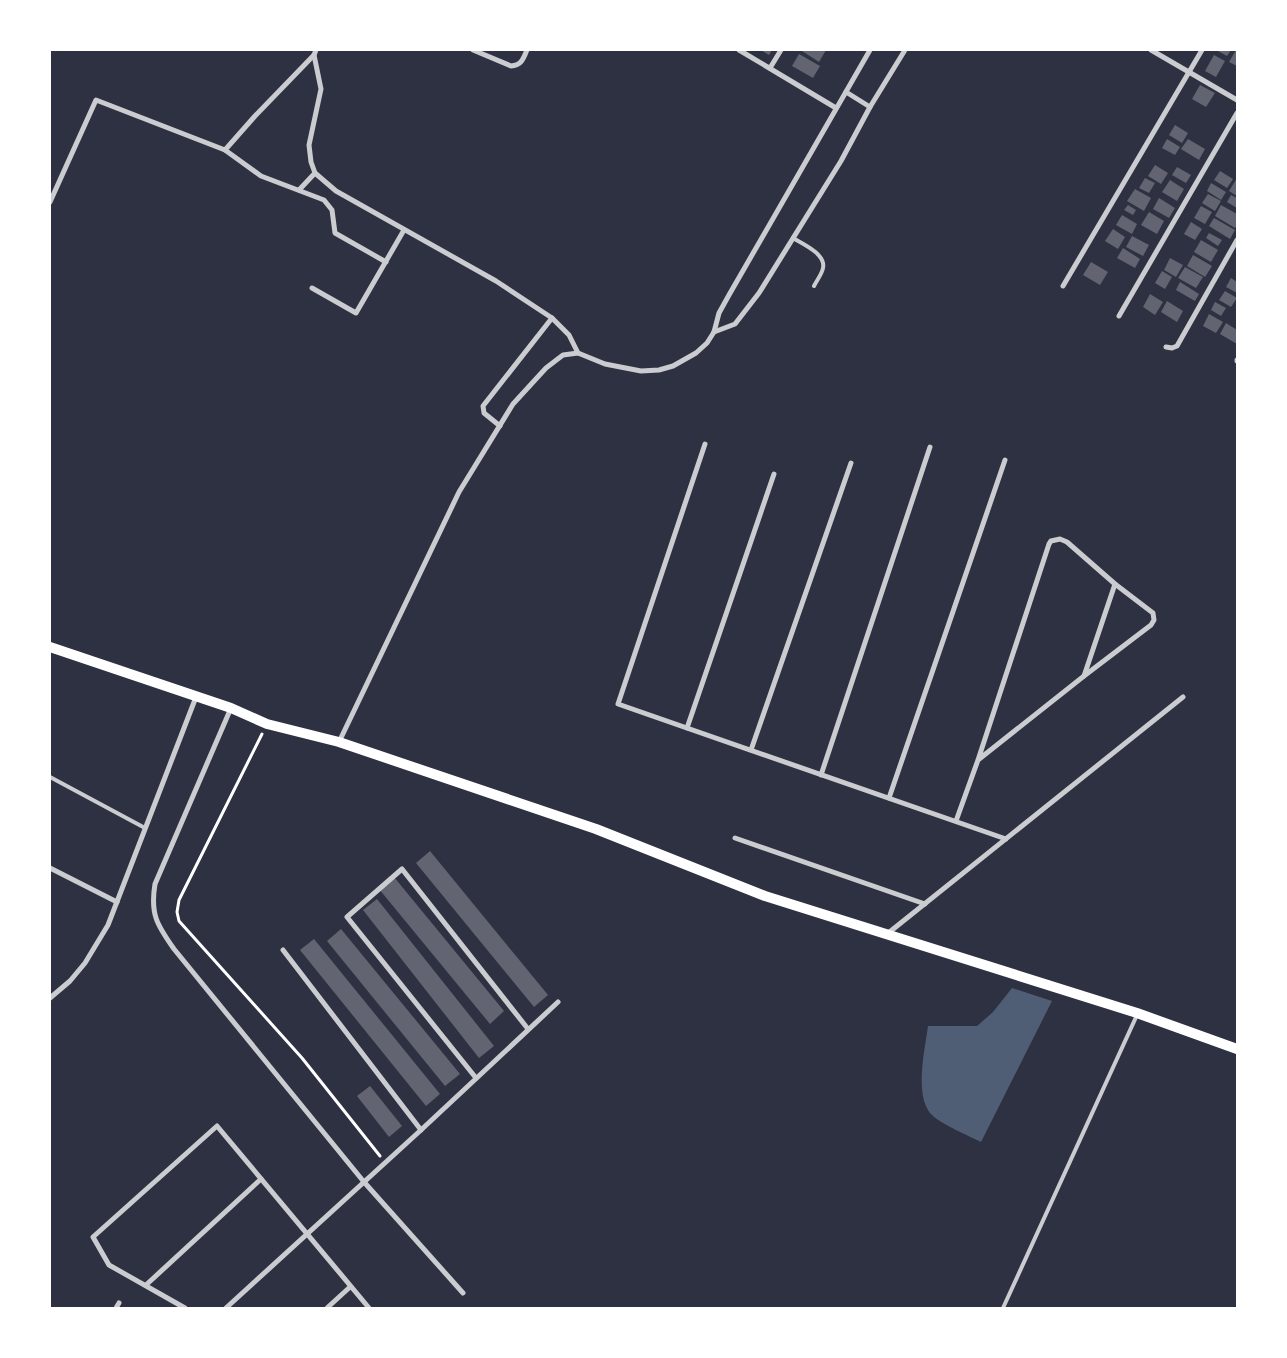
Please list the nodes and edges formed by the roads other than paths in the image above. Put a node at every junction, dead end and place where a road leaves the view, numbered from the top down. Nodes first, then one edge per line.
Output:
1 (473, 50) edge
2 (527, 50) edge
3 (739, 50) edge
4 (781, 50) edge
5 (870, 50) edge
6 (905, 50) edge
7 (1151, 50) edge
8 (1202, 50) edge
9 (315, 52) edge
10 (770, 68) junction
11 (1189, 73) junction
12 (846, 92) junction
13 (1237, 100) edge
14 (870, 107) junction
15 (836, 108) junction
16 (1237, 113) edge
17 (226, 150) junction
18 (315, 173) junction
19 (299, 190) junction
20 (50, 202) edge
21 (404, 230) junction
22 (793, 238) junction
23 (1237, 240) edge
24 (386, 262) junction
25 (814, 286) dead end
26 (1063, 286) dead end
27 (312, 288) dead end
28 (1120, 316) dead end
29 (552, 318) junction
30 (714, 332) junction
31 (1166, 347) dead end
32 (578, 353) junction
33 (500, 426) junction
34 (705, 444) dead end
35 (930, 447) dead end
36 (1005, 460) dead end
37 (851, 463) dead end
38 (774, 474) dead end
39 (1116, 584) junction
40 (50, 647) edge
41 (1084, 676) junction
42 (196, 697) junction
43 (1183, 697) dead end
44 (232, 708) junction
45 (687, 728) junction
46 (339, 742) junction
47 (751, 750) junction
48 (978, 760) junction
49 (821, 774) junction
50 (50, 777) edge
51 (889, 798) junction
52 (956, 821) junction
53 (145, 828) junction
54 (736, 838) dead end
55 (1006, 839) junction
56 (50, 868) edge
57 (117, 902) junction
58 (924, 904) junction
59 (886, 935) junction
60 (283, 950) dead end
61 (50, 998) edge
62 (558, 1002) dead end
63 (1138, 1013) junction
64 (528, 1029) junction
65 (1237, 1049) edge
66 (476, 1078) junction
67 (421, 1130) junction
68 (261, 1179) junction
69 (364, 1182) junction
70 (306, 1234) junction
71 (146, 1285) junction
72 (350, 1287) junction
73 (463, 1293) dead end
74 (184, 1308) edge
75 (226, 1308) edge
76 (327, 1308) edge
77 (369, 1308) edge
78 (1002, 1308) edge

1 - 2 street
3 - 10 street
4 - 10 street
5 - 12 street
6 - 14 street
7 - 11 street
8 - 11 street
9 - 17 street
9 - 18 street
10 - 15 street
11 - 13 street
11 - 26 street
12 - 14 street
12 - 15 street
14 - 22 street
15 - 30 street
16 - 28 street
17 - 19 street
17 - 20 street
18 - 19 street
18 - 21 street
19 - 24 street
21 - 24 street
21 - 29 street
22 - 25 lane
22 - 30 street
23 - 31 street
24 - 27 street
29 - 32 street
29 - 33 street
30 - 32 street
32 - 33 street
33 - 46 street
34 - 45 street
35 - 49 street
36 - 51 street
37 - 47 street
38 - 45 street
39 - 41 street
39 - 41 street
39 - 48 street
40 - 42 main road
41 - 48 street
42 - 44 main road
42 - 53 street
43 - 55 street
44 - 46 main road
44 - 69 street
45 - 47 street
46 - 59 main road
47 - 49 street
48 - 52 street
49 - 51 street
50 - 53 lane
51 - 52 street
52 - 55 street
53 - 57 street
54 - 58 street
55 - 58 street
56 - 57 street
57 - 61 street
58 - 59 street
59 - 63 main road
60 - 67 street
62 - 64 street
63 - 65 main road
63 - 78 lane
64 - 66 street
64 - 66 street
66 - 67 street
67 - 69 street
68 - 70 street
68 - 71 street
68 - 71 street
69 - 70 street
69 - 73 street
70 - 72 street
70 - 75 street
71 - 74 street
72 - 76 street
72 - 77 street

